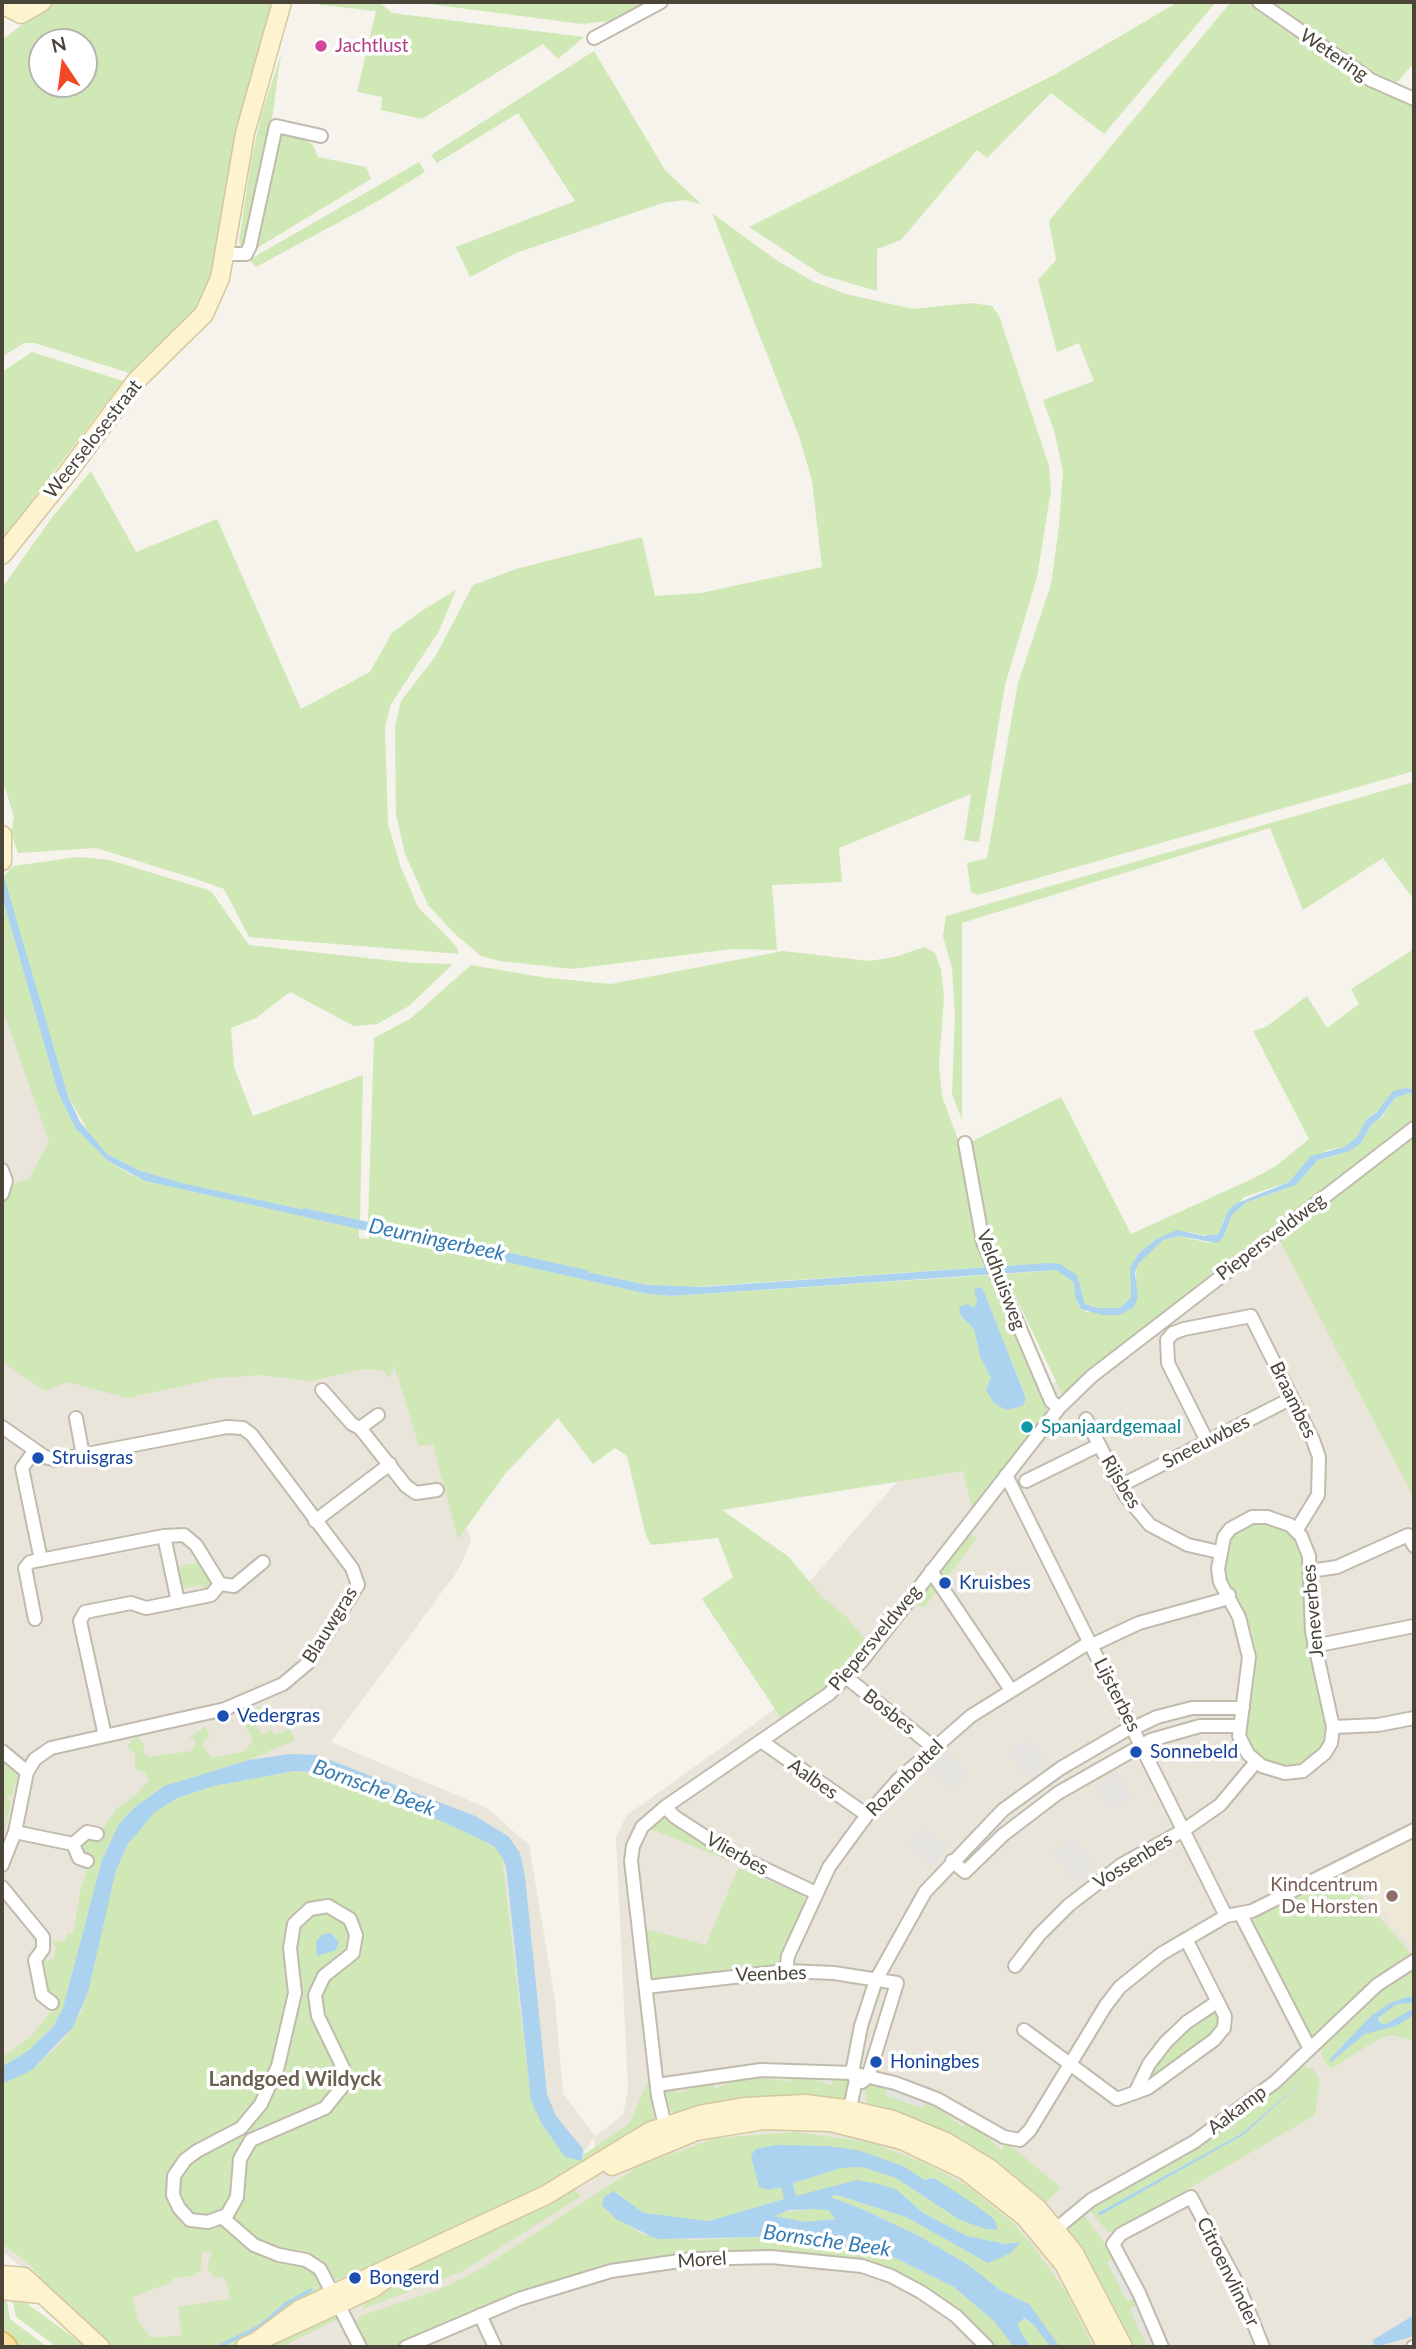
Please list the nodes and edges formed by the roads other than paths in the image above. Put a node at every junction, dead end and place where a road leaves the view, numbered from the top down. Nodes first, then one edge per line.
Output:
1 (42, 2) edge
2 (282, 2) edge
3 (661, 2) edge
4 (1259, 2) edge
5 (2, 5) edge
6 (594, 38) dead end
7 (1414, 99) edge
8 (321, 136) dead end
9 (224, 254) junction
10 (2, 555) edge
11 (2, 835) edge
12 (2, 861) edge
13 (1414, 1128) edge
14 (965, 1143) dead end
15 (2, 1170) edge
16 (2, 1194) edge
17 (322, 1390) dead end
18 (1292, 1398) junction
19 (1059, 1408) junction
20 (379, 1415) dead end
21 (76, 1418) dead end
22 (1086, 1419) dead end
23 (2, 1427) edge
24 (360, 1428) junction
25 (1207, 1441) junction
26 (1099, 1445) junction
27 (35, 1450) junction
28 (83, 1455) junction
29 (390, 1464) junction
30 (1006, 1475) junction
31 (1026, 1481) dead end
32 (1120, 1486) junction
33 (437, 1490) dead end
34 (315, 1521) junction
35 (1296, 1531) junction
36 (164, 1536) junction
37 (1414, 1546) edge
38 (1219, 1552) junction
39 (41, 1560) junction
40 (263, 1562) dead end
41 (1310, 1571) junction
42 (931, 1572) junction
43 (220, 1584) junction
44 (1229, 1595) junction
45 (178, 1601) junction
46 (35, 1619) dead end
47 (1414, 1626) edge
48 (1091, 1644) junction
49 (1314, 1646) junction
50 (846, 1677) junction
51 (1011, 1690) junction
52 (1243, 1708) junction
53 (1414, 1718) edge
54 (1240, 1726) junction
55 (1133, 1727) junction
56 (1332, 1727) junction
57 (105, 1736) junction
58 (761, 1741) junction
59 (1142, 1745) junction
60 (933, 1746) junction
61 (2, 1751) edge
62 (1256, 1762) junction
63 (27, 1772) junction
64 (665, 1807) junction
65 (867, 1815) junction
66 (1184, 1830) junction
67 (1414, 1830) edge
68 (15, 1832) junction
69 (97, 1835) dead end
70 (73, 1844) junction
71 (87, 1861) dead end
72 (952, 1861) junction
73 (2, 1865) edge
74 (2, 1887) edge
75 (816, 1893) junction
76 (1241, 1915) junction
77 (1226, 1916) junction
78 (1186, 1939) junction
79 (1414, 1961) edge
80 (1014, 1966) dead end
81 (786, 1971) junction
82 (876, 1980) junction
83 (646, 1987) junction
84 (295, 1993) junction
85 (315, 1995) junction
86 (1217, 2002) junction
87 (52, 2003) dead end
88 (1024, 2029) dead end
89 (1308, 2048) junction
90 (1069, 2062) junction
91 (852, 2073) junction
92 (867, 2077) junction
93 (657, 2085) junction
94 (1135, 2093) junction
95 (852, 2118) junction
96 (241, 2128) junction
97 (667, 2133) junction
98 (251, 2140) junction
99 (223, 2218) junction
100 (1050, 2235) junction
101 (2, 2275) edge
102 (2, 2290) edge
103 (40, 2294) junction
104 (337, 2298) junction
105 (480, 2315) junction
106 (2, 2342) edge
107 (251, 2344) edge
108 (7, 2347) edge
109 (100, 2347) edge
110 (360, 2347) edge
111 (406, 2347) edge
112 (495, 2347) edge
113 (987, 2347) edge
114 (1107, 2347) edge
115 (1123, 2347) edge
116 (1162, 2347) edge
117 (1263, 2347) edge

1 - 5 street
2 - 9 street, Weerselosestraat
3 - 6 street
4 - 7 street, Wetering
8 - 9 street
9 - 10 street, Weerselosestraat
11 - 12 street
13 - 19 street, Piepersveldweg
14 - 19 street, Veldhuisweg
15 - 16 street
17 - 24 street
18 - 25 street, Sneeuwbes
18 - 25 street, Braambes
18 - 35 street, Braambes
19 - 30 street, Piepersveldweg
20 - 24 street
21 - 28 street
22 - 26 street, Rijsbes
23 - 27 street, Blauwgras
24 - 29 street
25 - 32 street, Sneeuwbes
26 - 31 street, Rijsbes
26 - 32 street, Rijsbes
27 - 28 street, Blauwgras
27 - 39 street
28 - 34 street, Blauwgras
29 - 33 street
29 - 34 street
30 - 42 street, Piepersveldweg
30 - 48 street, Lijsterbes
32 - 38 street, Rijsbes
34 - 57 street, Blauwgras
35 - 38 street
35 - 41 street, Jeneverbes
36 - 39 street
36 - 43 street
36 - 45 street
37 - 41 street
38 - 44 street
39 - 46 street
40 - 43 street
41 - 49 street, Jeneverbes
42 - 50 street, Piepersveldweg
42 - 51 street
43 - 45 street
44 - 48 street, Rozenbottel
44 - 52 street
45 - 57 street
47 - 49 street
48 - 51 street, Rozenbottel
48 - 55 street, Lijsterbes
49 - 56 street, Jeneverbes
50 - 58 street, Piepersveldweg
50 - 60 street, Bosbes
51 - 60 street, Rozenbottel
52 - 54 street
52 - 55 street
53 - 56 street
54 - 59 street
54 - 62 street
55 - 59 street, Lijsterbes
55 - 72 street
56 - 62 street
57 - 63 street, Blauwgras
58 - 64 street, Piepersveldweg
58 - 65 street, Aalbes
59 - 66 street, Lijsterbes
59 - 72 street
60 - 65 street, Rozenbottel
61 - 63 street
62 - 66 street, Vossenbes
63 - 68 street
64 - 75 street, Vlierbes
64 - 83 street, Piepersveldweg
65 - 75 street, Rozenbottel
66 - 77 street, Lijsterbes
66 - 80 street, Vossenbes
67 - 76 street
68 - 70 street
68 - 73 street
69 - 70 street
70 - 71 street
72 - 82 street
74 - 87 street
75 - 81 street, Rozenbottel
76 - 77 street
76 - 89 street
77 - 78 street
78 - 86 street
78 - 90 street
79 - 89 street, Aakamp
81 - 82 street, Veenbes
81 - 83 street, Veenbes
82 - 91 street
82 - 92 street, Veenbes
83 - 93 street, Piepersveldweg
84 - 85 street
84 - 85 street
84 - 96 street
85 - 98 street
86 - 94 street
86 - 94 street
88 - 90 street
89 - 100 street, Aakamp
90 - 92 street
90 - 94 street
91 - 92 street
91 - 93 street
91 - 95 street
92 - 95 street
93 - 97 street, Piepersveldweg
95 - 97 street
95 - 100 street
96 - 98 street
96 - 99 street
97 - 104 street
98 - 99 street
99 - 104 street
100 - 114 street
100 - 115 street
101 - 103 street
102 - 103 street
103 - 109 street
104 - 107 street
104 - 110 street
105 - 111 street, Morel
105 - 112 street
105 - 113 street, Morel
106 - 108 main road
116 - 117 street, Citroenvlinder

